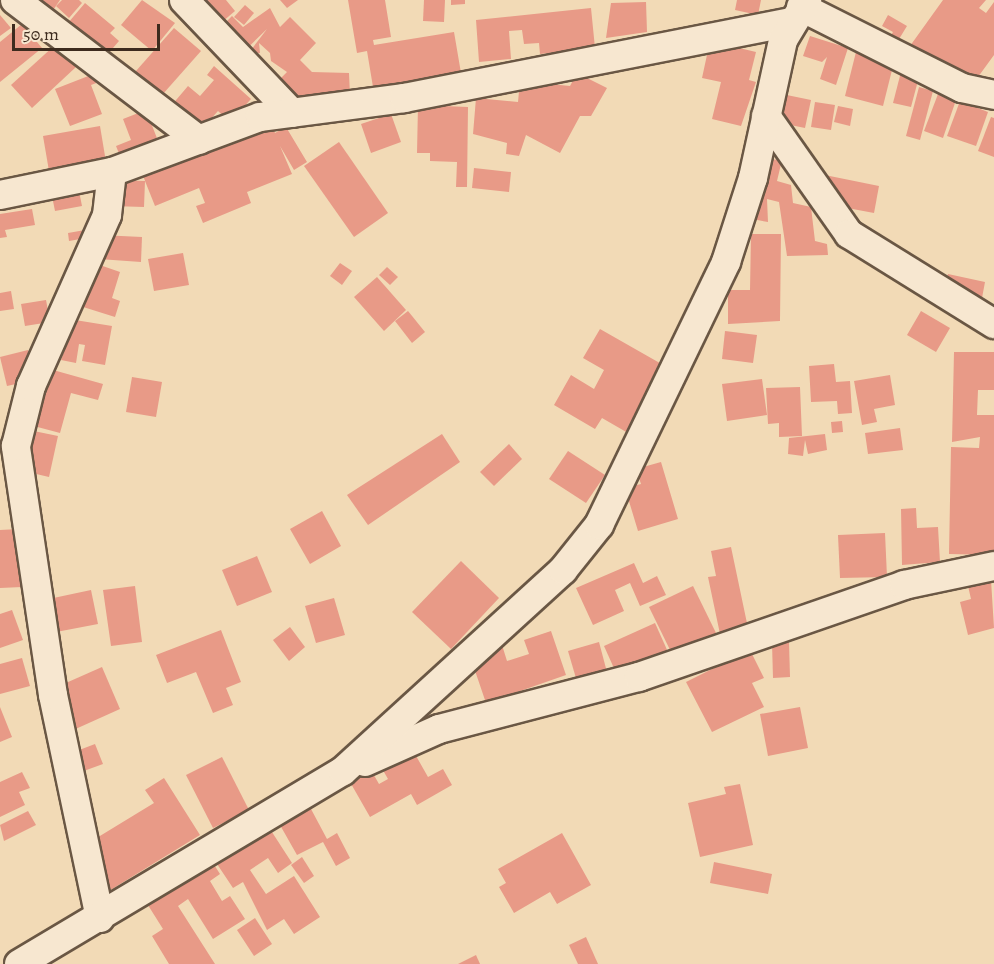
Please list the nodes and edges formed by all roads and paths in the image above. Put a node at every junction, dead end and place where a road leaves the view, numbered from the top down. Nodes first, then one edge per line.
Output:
1 (15, 0) edge
2 (184, 0) edge
3 (801, 10) edge
4 (994, 95) edge
5 (292, 113) junction
6 (766, 116) junction
7 (199, 140) junction
8 (112, 172) junction
9 (0, 195) edge
10 (994, 324) edge
11 (994, 566) edge
12 (343, 771) junction
13 (100, 918) junction
14 (19, 964) edge

1 - 7 street
2 - 5 street
3 - 4 street
3 - 5 street
3 - 6 street
5 - 7 street
6 - 10 street
6 - 12 street
7 - 8 street
8 - 9 street
8 - 13 street
11 - 12 street
12 - 13 street
13 - 14 street

